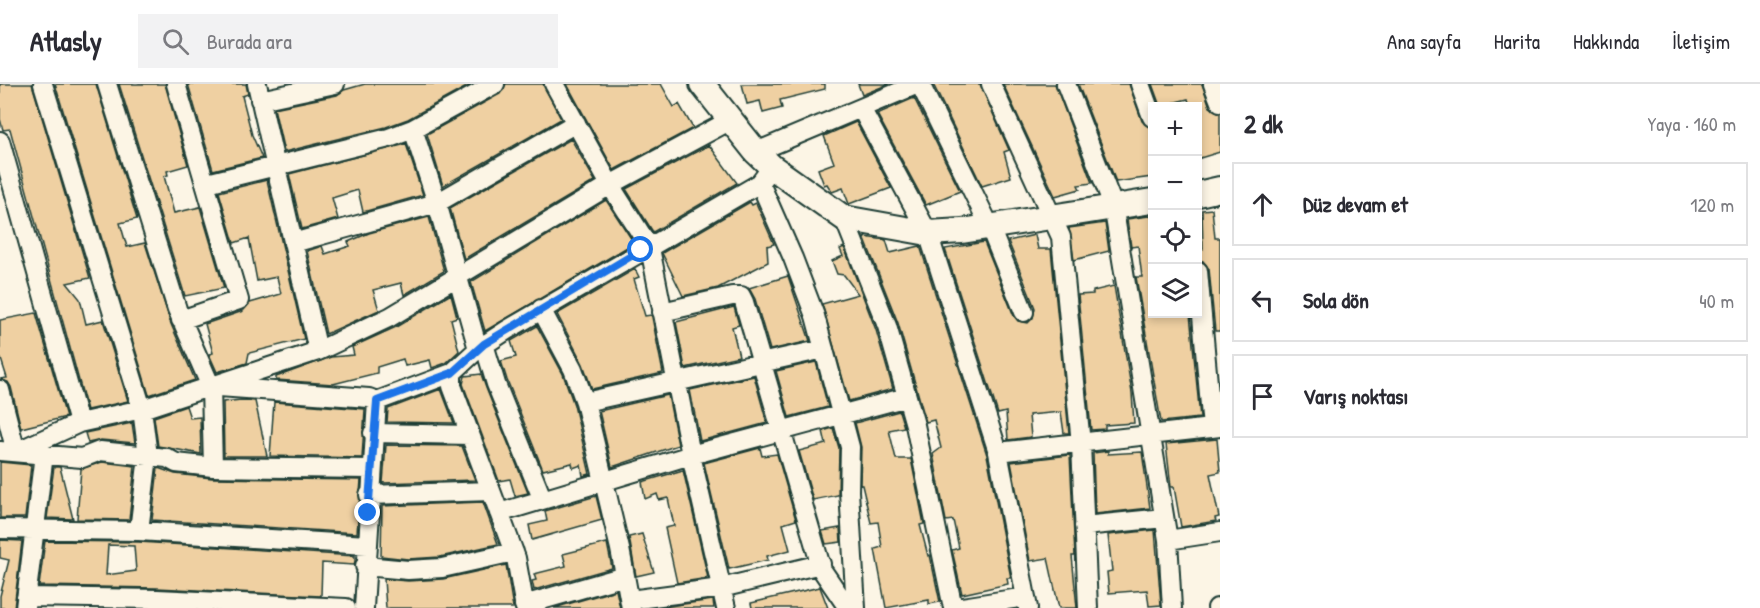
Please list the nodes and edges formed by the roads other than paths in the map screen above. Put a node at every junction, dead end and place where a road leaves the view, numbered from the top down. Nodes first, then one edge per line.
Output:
1 (43, 84) edge
2 (107, 84) edge
3 (176, 84) edge
4 (335, 84) edge
5 (495, 84) edge
6 (554, 84) edge
7 (702, 84) edge
8 (919, 84) edge
9 (991, 84) edge
10 (1066, 84) edge
11 (1140, 84) edge
12 (1213, 84) edge
13 (258, 92) edge
14 (1220, 102) edge
15 (1148, 106) edge
16 (861, 108) junction
17 (729, 120) junction
18 (576, 123) junction
19 (413, 129) junction
20 (0, 141) edge
21 (276, 167) junction
22 (763, 167) junction
23 (207, 183) junction
24 (610, 185) junction
25 (1220, 189) edge
26 (1202, 193) edge
27 (1148, 201) edge
28 (437, 203) junction
29 (1113, 205) junction
30 (1050, 215) junction
31 (844, 218) junction
32 (989, 225) junction
33 (928, 233) junction
34 (293, 243) junction
35 (650, 248) junction
36 (456, 276) junction
37 (541, 309) junction
38 (662, 312) junction
39 (1024, 312) dead end
40 (1202, 312) edge
41 (181, 320) junction
42 (481, 346) junction
43 (824, 349) junction
44 (318, 351) junction
45 (762, 363) junction
46 (452, 373) junction
47 (676, 382) junction
48 (211, 387) junction
49 (0, 390) edge
50 (907, 398) junction
51 (377, 401) junction
52 (585, 402) junction
53 (142, 409) junction
54 (842, 416) junction
55 (79, 423) junction
56 (1216, 427) edge
57 (374, 433) junction
58 (781, 433) junction
59 (470, 435) junction
60 (1151, 436) junction
61 (1081, 444) junction
62 (8, 452) edge
63 (998, 452) junction
64 (44, 454) junction
65 (691, 455) junction
66 (148, 456) junction
67 (213, 467) junction
68 (371, 469) junction
69 (604, 480) junction
70 (491, 491) junction
71 (369, 495) junction
72 (542, 498) junction
73 (499, 513) junction
74 (1164, 518) junction
75 (1084, 526) junction
76 (0, 529) edge
77 (35, 530) junction
78 (139, 531) junction
79 (1220, 532) edge
80 (1168, 540) junction
81 (367, 545) junction
82 (514, 552) junction
83 (821, 564) junction
84 (365, 566) junction
85 (625, 576) junction
86 (721, 588) junction
87 (26, 602) edge
88 (1027, 602) edge
89 (630, 604) edge
90 (525, 606) edge
91 (346, 608) edge
92 (364, 608) edge
93 (726, 608) edge
94 (848, 608) edge
95 (856, 608) edge
96 (955, 608) edge
97 (1088, 608) edge
98 (1172, 608) edge

1 - 53 street
2 - 41 street
3 - 23 street
4 - 13 street
5 - 19 street
6 - 18 street
7 - 17 main road
8 - 16 street
8 - 32 street
9 - 30 street
10 - 29 street
11 - 15 street
12 - 14 street
13 - 21 street
16 - 22 street
16 - 33 street
17 - 22 main road
17 - 24 street
18 - 24 street
18 - 28 street
19 - 21 street
19 - 28 street
20 - 55 street
21 - 23 street
21 - 34 street
22 - 31 main road
22 - 35 street
22 - 43 street
23 - 41 street
24 - 35 street
24 - 36 street
25 - 26 main road
27 - 29 main road
28 - 34 street
28 - 36 street
29 - 30 main road
29 - 60 street
30 - 32 main road
30 - 61 street
31 - 33 main road
31 - 50 street
32 - 33 main road
32 - 39 street
33 - 63 street
34 - 44 street
35 - 37 street
35 - 38 street
36 - 42 street
36 - 44 street
37 - 42 street
37 - 52 street
38 - 45 street
38 - 47 street
40 - 56 street
41 - 48 street
42 - 46 street
42 - 72 street
43 - 45 street
43 - 54 street
44 - 48 street
45 - 47 street
45 - 58 street
46 - 51 street
46 - 59 street
47 - 52 street
47 - 65 street
48 - 51 street
48 - 53 street
48 - 67 street
49 - 62 street
50 - 54 street
50 - 96 street
51 - 57 street
52 - 69 street
53 - 55 street
53 - 66 street
54 - 58 street
54 - 95 street
55 - 62 street
56 - 60 street
57 - 59 street
57 - 68 street
58 - 65 street
58 - 83 street
59 - 70 street
60 - 61 street
60 - 74 street
61 - 63 street
61 - 75 street
62 - 64 street
63 - 88 street
64 - 66 street
64 - 77 street
65 - 69 street
65 - 86 street
66 - 67 street
66 - 78 street
67 - 68 street
68 - 71 street
69 - 72 street
69 - 85 street
70 - 71 street
70 - 73 street
71 - 81 street
72 - 73 street
73 - 82 street
74 - 75 street
74 - 80 street
75 - 97 street
76 - 77 street
77 - 78 street
77 - 87 street
78 - 81 street
79 - 80 street
80 - 98 street
81 - 84 street
82 - 84 street
82 - 90 street
83 - 86 street
83 - 94 street
84 - 92 street
85 - 89 street
85 - 90 street
86 - 89 street
86 - 93 street
87 - 91 street
88 - 96 street

